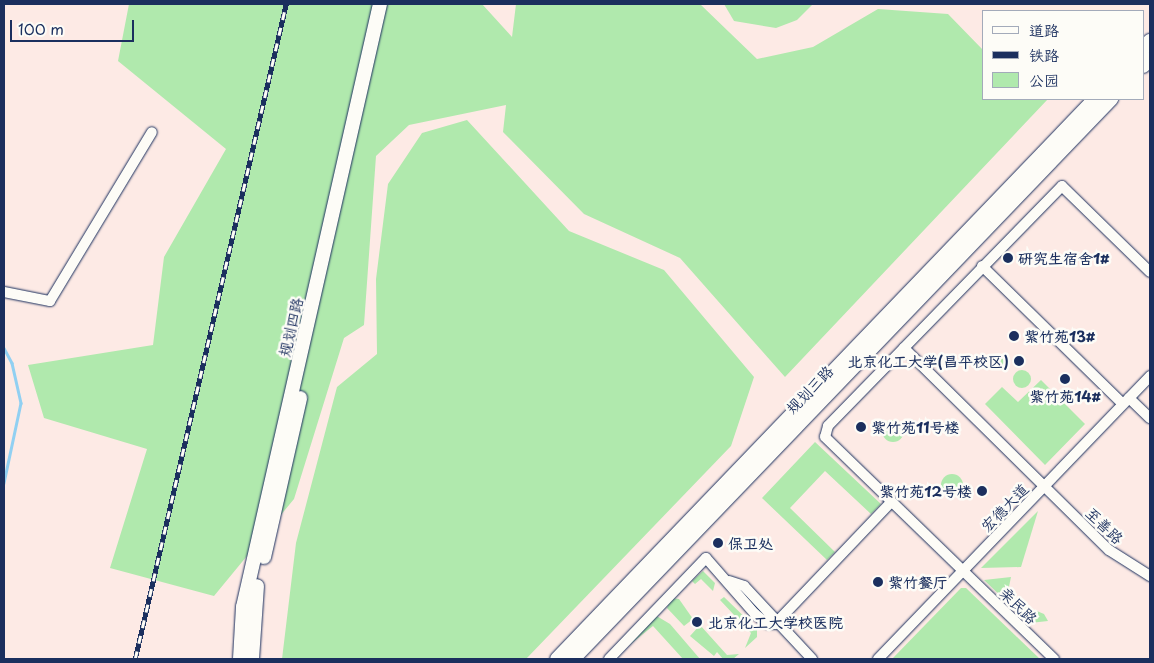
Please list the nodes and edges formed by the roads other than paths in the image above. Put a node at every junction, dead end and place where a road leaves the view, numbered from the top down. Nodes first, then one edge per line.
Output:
1 (380, 4) edge
2 (389, 4) edge
3 (1094, 100) edge
4 (1111, 100) edge
5 (152, 132) dead end
6 (982, 266) junction
7 (1150, 272) edge
8 (4, 292) edge
9 (882, 328) junction
10 (904, 348) junction
11 (1150, 376) edge
12 (1126, 401) junction
13 (1150, 418) edge
14 (1044, 487) junction
15 (892, 502) junction
16 (962, 572) junction
17 (1150, 576) edge
18 (775, 624) junction
19 (240, 659) edge
20 (252, 659) edge
21 (557, 659) edge
22 (574, 659) edge
23 (609, 659) edge
24 (812, 659) edge
25 (878, 659) edge
26 (1054, 659) edge

1 - 19 main road, 规划四路
2 - 20 main road, 规划四路
3 - 9 main road, 规划三路
4 - 9 main road, 规划三路
5 - 8 street
6 - 7 street
6 - 10 street
6 - 12 street
9 - 21 main road, 规划三路
9 - 22 main road, 规划三路
10 - 14 street, 至善路
10 - 15 street, 亲民路
11 - 12 street, 宏德大道
12 - 13 street
12 - 14 street, 宏德大道
14 - 16 street, 宏德大道
14 - 17 street, 至善路
15 - 16 street, 亲民路
15 - 18 street
16 - 25 street, 宏德大道
16 - 26 street, 亲民路
18 - 23 street
18 - 24 street

